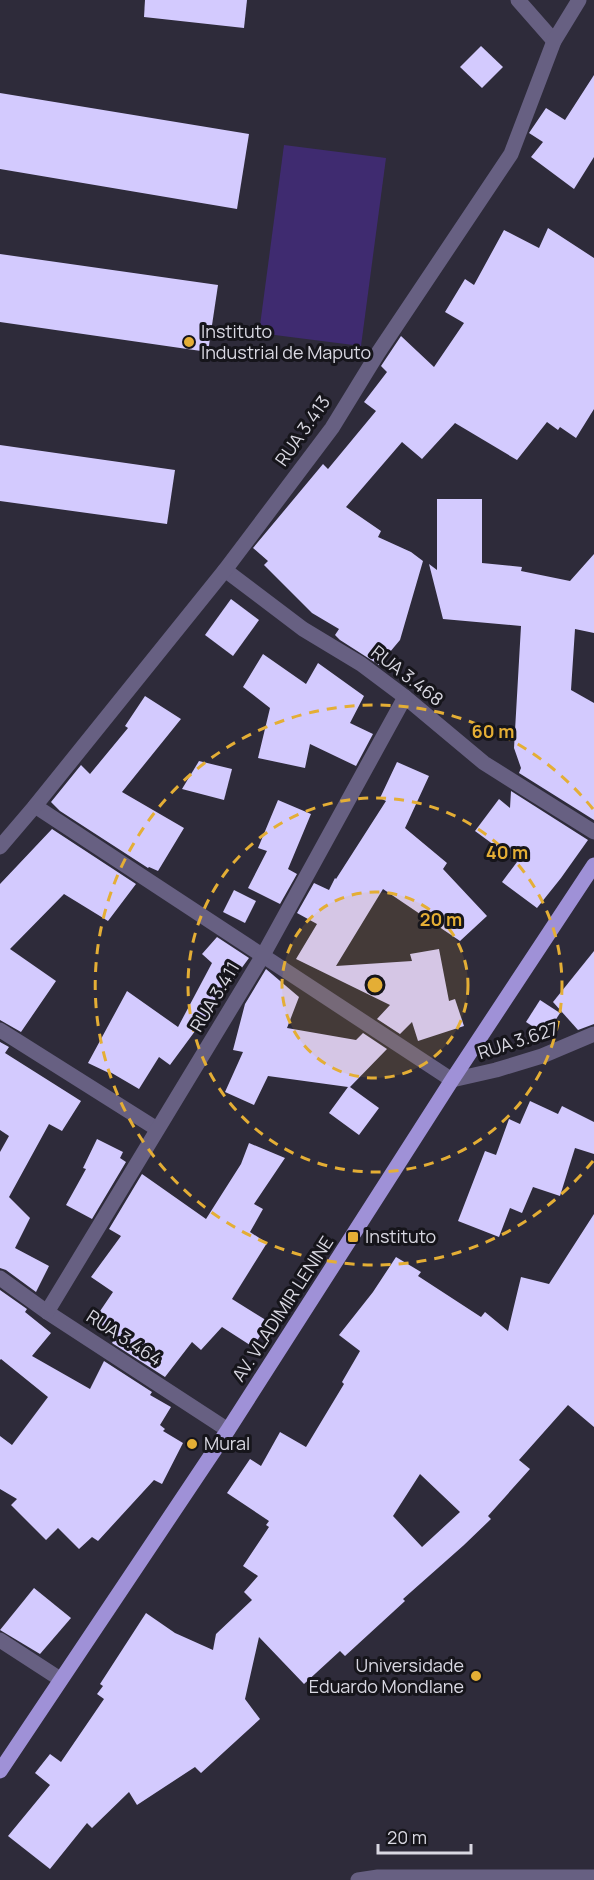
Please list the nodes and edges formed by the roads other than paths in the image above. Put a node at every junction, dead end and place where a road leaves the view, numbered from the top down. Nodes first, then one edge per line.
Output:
1 (519, 0) edge
2 (579, 0) edge
3 (554, 41) junction
4 (225, 570) junction
5 (405, 697) junction
6 (35, 806) junction
7 (594, 832) edge
8 (0, 847) edge
9 (594, 865) edge
10 (262, 957) junction
11 (0, 1030) edge
12 (594, 1035) edge
13 (453, 1080) junction
14 (157, 1129) junction
15 (0, 1278) edge
16 (47, 1312) junction
17 (228, 1430) junction
18 (0, 1640) edge
19 (60, 1679) junction
20 (0, 1771) edge
21 (594, 1878) edge
22 (358, 1880) edge

1 - 3 street
2 - 3 street, RUA 3.413
3 - 4 street, RUA 3.413
4 - 5 street, RUA 3.468
4 - 6 street, RUA 3.413
5 - 7 street, RUA 3.468
5 - 10 street, RUA 3.411
6 - 8 street, RUA 3.413
6 - 10 street
9 - 13 main road, AV. VLADIMIR LENINE
10 - 13 street
10 - 14 street, RUA 3.411
11 - 14 street
12 - 13 street, RUA 3.627
13 - 17 main road, AV. VLADIMIR LENINE
14 - 16 street, RUA 3.411
15 - 16 street, RUA 3.464
16 - 17 street, RUA 3.464
17 - 19 main road, AV. VLADIMIR LENINE
18 - 19 street
19 - 20 main road, AV. VLADIMIR LENINE
21 - 22 street

